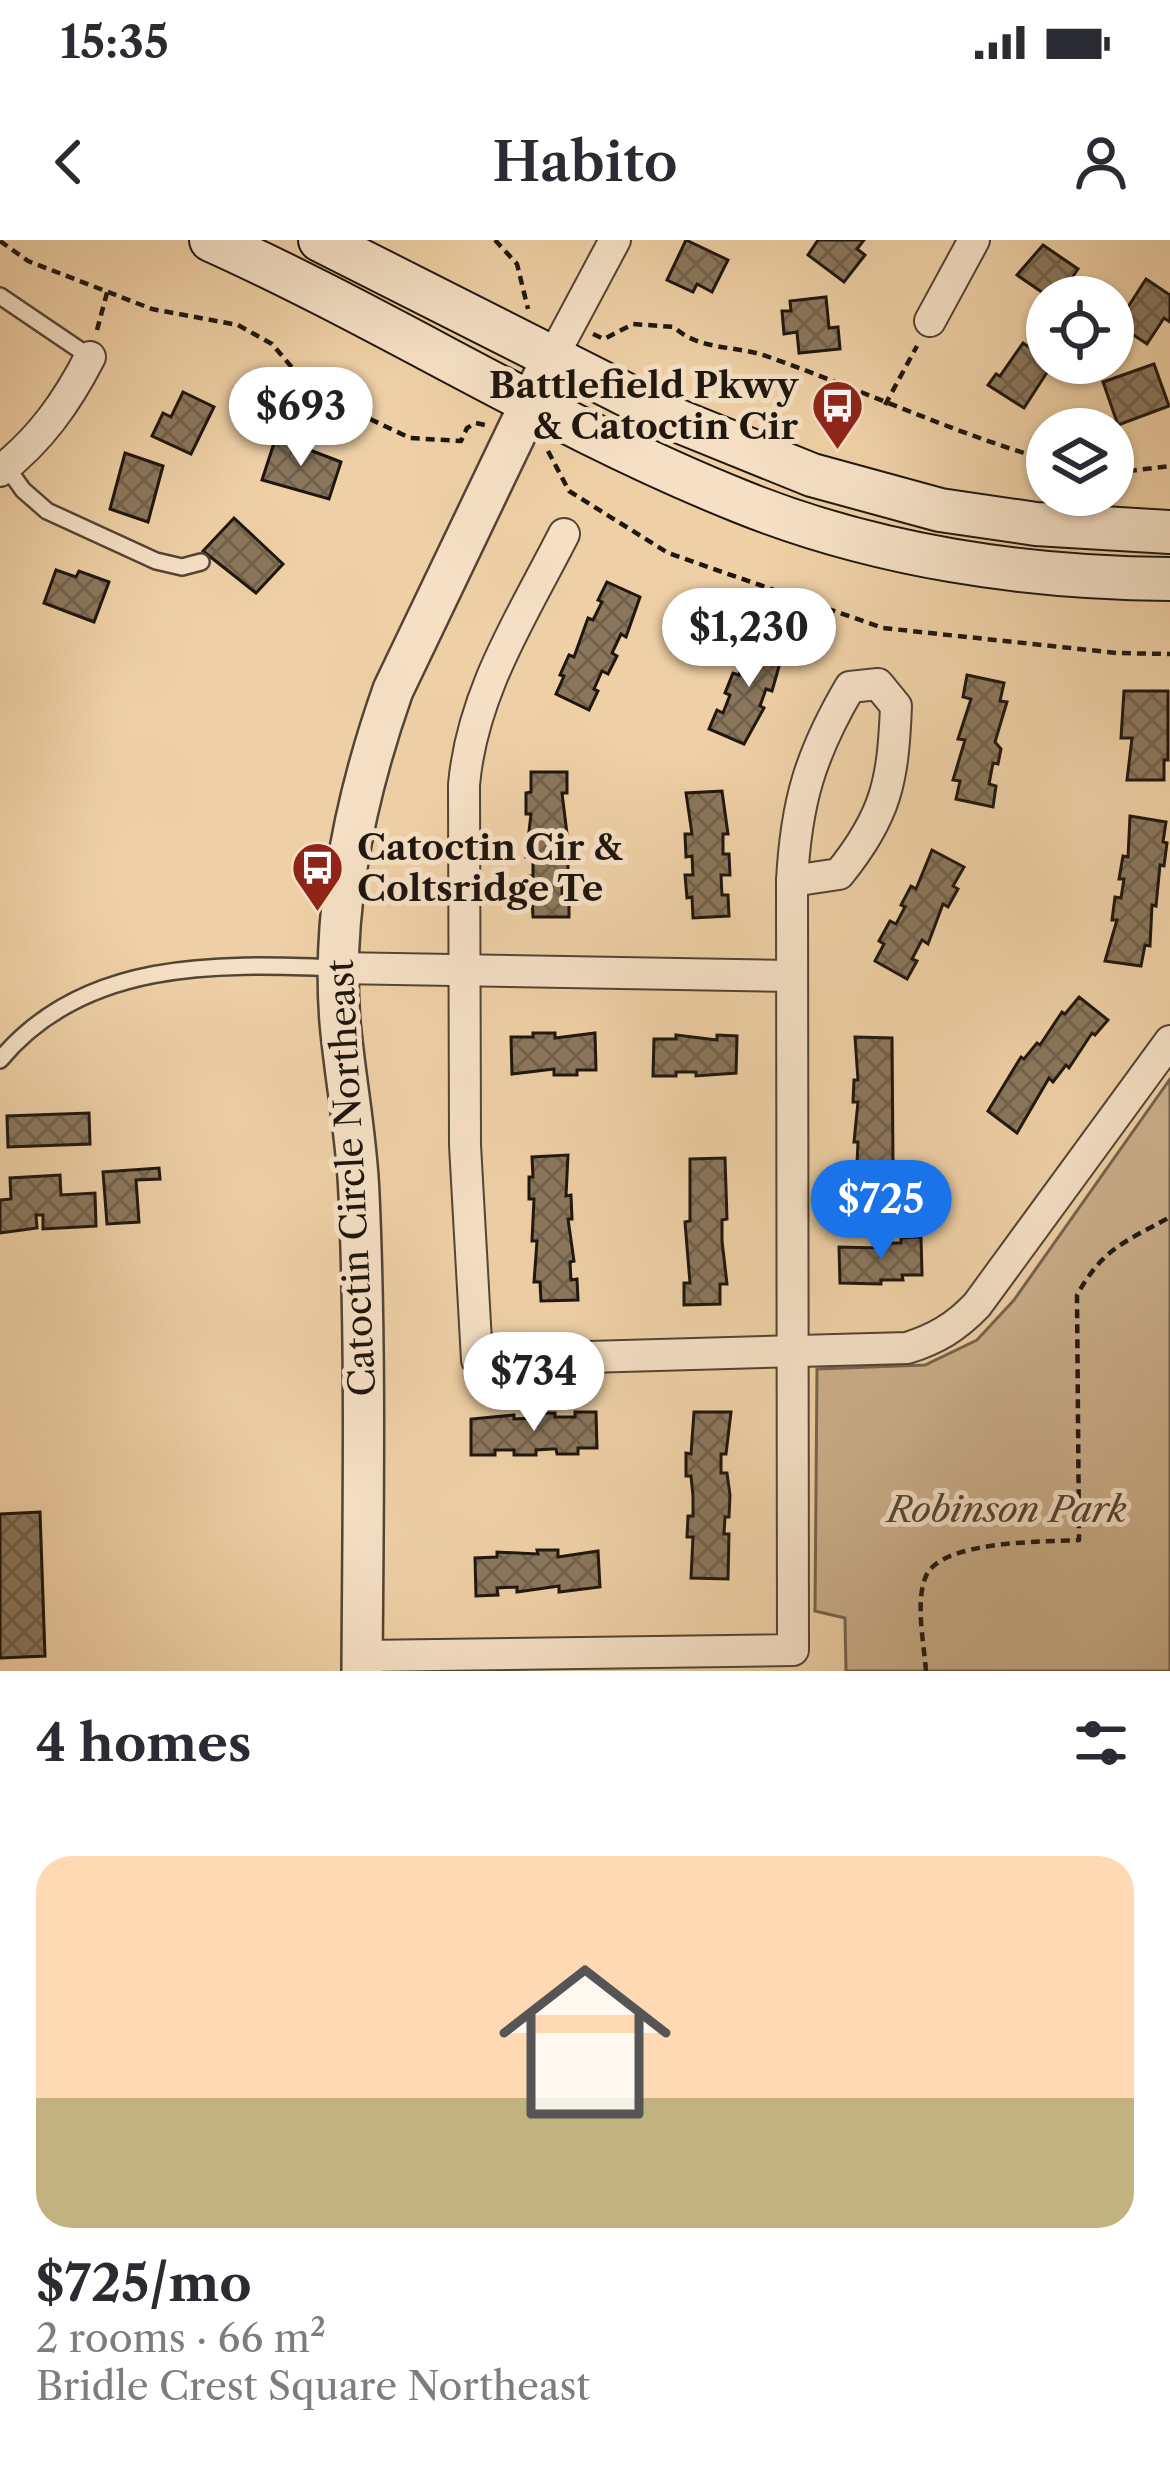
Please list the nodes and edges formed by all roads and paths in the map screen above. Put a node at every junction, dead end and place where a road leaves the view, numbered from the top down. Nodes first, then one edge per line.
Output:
1 (211, 240) edge
2 (320, 240) edge
3 (495, 240) edge
4 (615, 240) edge
5 (974, 240) edge
6 (0, 241) edge
7 (108, 289) junction
8 (0, 296) edge
9 (530, 316) dead end
10 (930, 321) joint
11 (604, 339) dead end
12 (90, 357) junction
13 (552, 358) junction
14 (886, 405) junction
15 (523, 416) junction
16 (1026, 453) edge
17 (1170, 466) edge
18 (3, 469) edge
19 (1134, 470) edge
20 (1170, 532) edge
21 (564, 534) dead end
22 (201, 562) dead end
23 (1170, 579) edge
24 (1170, 654) edge
25 (792, 881) junction
26 (338, 968) junction
27 (464, 972) junction
28 (791, 976) junction
29 (1170, 1041) edge
30 (0, 1060) edge
31 (1170, 1216) edge
32 (793, 1353) junction
33 (453, 1663) edge
34 (362, 1664) edge
35 (926, 1671) edge

1 - 15 main road
2 - 13 main road
3 - 9 path
4 - 13 street, Catoctin Circle Northeast
5 - 10 street
6 - 7 path
7 - 12 path
7 - 15 path
8 - 12 lane
10 - 14 path
11 - 14 path
12 - 18 street
13 - 15 street, Catoctin Circle Northeast
13 - 20 main road
14 - 16 path
15 - 23 main road
15 - 24 path
15 - 26 street, Catoctin Circle Northeast
17 - 19 path
18 - 22 lane
21 - 27 street
25 - 25 street
25 - 28 street
26 - 27 street
26 - 30 lane
26 - 34 street, Catoctin Circle Northeast
27 - 28 street
27 - 32 street
28 - 32 street
29 - 32 street
31 - 35 path
32 - 33 street
33 - 34 street

